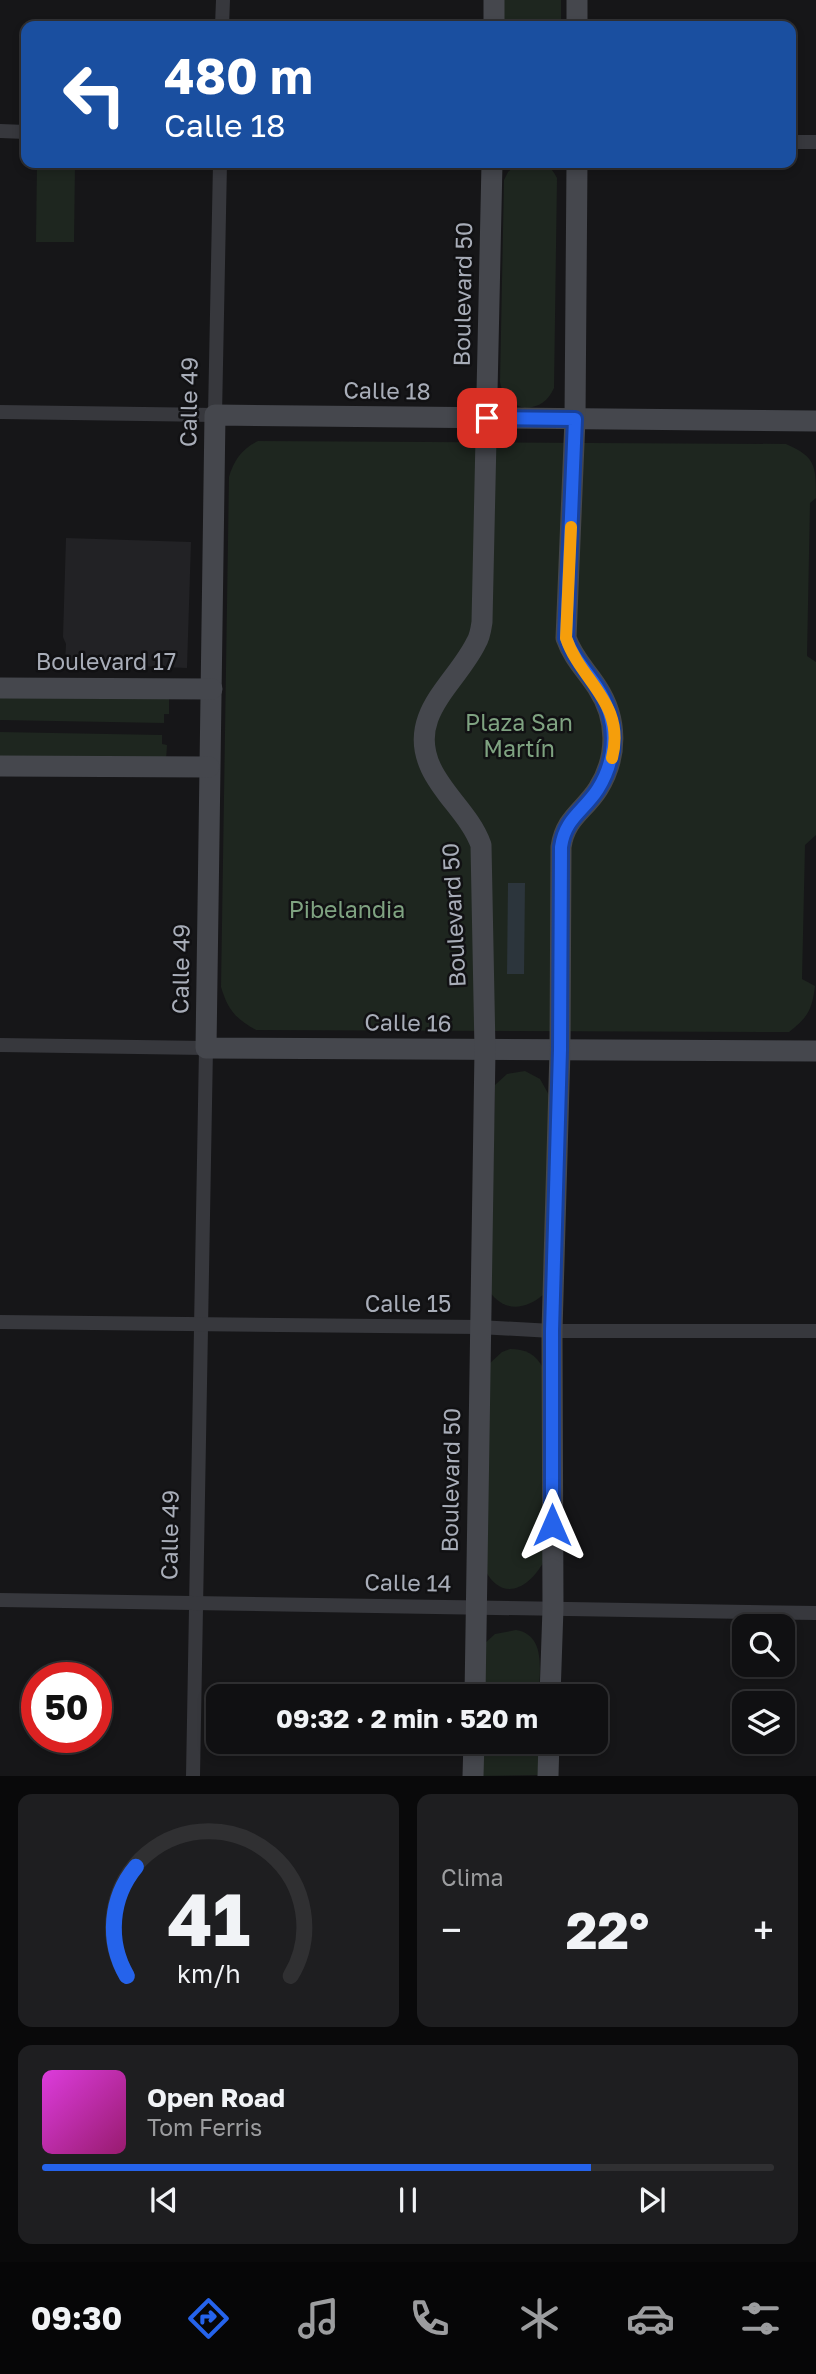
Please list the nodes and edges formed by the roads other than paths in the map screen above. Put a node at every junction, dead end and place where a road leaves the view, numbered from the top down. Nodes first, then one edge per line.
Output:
1 (223, 0) edge
2 (494, 0) edge
3 (577, 0) edge
4 (222, 21) edge
5 (494, 21) edge
6 (577, 21) edge
7 (0, 131) edge
8 (21, 132) edge
9 (796, 142) edge
10 (816, 142) edge
11 (220, 168) edge
12 (492, 168) edge
13 (577, 168) edge
14 (0, 412) edge
15 (215, 415) junction
16 (487, 418) junction
17 (575, 419) junction
18 (816, 421) edge
19 (0, 688) edge
20 (212, 689) junction
21 (0, 766) edge
22 (209, 767) junction
23 (0, 1045) edge
24 (206, 1048) junction
25 (485, 1050) junction
26 (560, 1050) junction
27 (816, 1051) edge
28 (0, 1322) edge
29 (201, 1325) junction
30 (479, 1327) junction
31 (552, 1331) junction
32 (816, 1331) edge
33 (0, 1600) edge
34 (195, 1603) junction
35 (477, 1607) junction
36 (553, 1608) junction
37 (816, 1613) edge
38 (475, 1684) edge
39 (550, 1684) edge
40 (474, 1754) edge
41 (549, 1754) edge
42 (193, 1776) edge
43 (473, 1776) edge
44 (548, 1776) edge

1 - 4 street
2 - 5 main road
3 - 6 main road
7 - 8 street
9 - 10 street
11 - 15 street, Calle 49
12 - 16 main road, Boulevard 50
13 - 17 main road
14 - 15 street, Calle 18
15 - 16 main road, Calle 18
15 - 20 main road, Calle 49
16 - 17 main road, Calle 18
16 - 25 main road, Boulevard 50
17 - 18 main road, Calle 18
17 - 26 main road
19 - 20 main road, Boulevard 17
20 - 22 main road, Calle 49
21 - 22 main road
22 - 24 main road, Calle 49
23 - 24 street, Calle 16
24 - 25 main road, Calle 16
24 - 29 street, Calle 49
25 - 26 main road, Calle 16
25 - 30 main road, Boulevard 50
26 - 27 main road, Calle 16
26 - 31 main road
28 - 29 street, Calle 15
29 - 30 street, Calle 15
29 - 34 street, Calle 49
30 - 31 street, Calle 15
30 - 35 main road, Boulevard 50
31 - 32 street, Calle 15
31 - 36 main road
33 - 34 street, Calle 14
34 - 35 street, Calle 14
34 - 42 street, Calle 49
35 - 36 street, Calle 14
35 - 38 main road, Boulevard 50
36 - 37 street, Calle 14
36 - 39 main road
40 - 43 main road
41 - 44 main road

